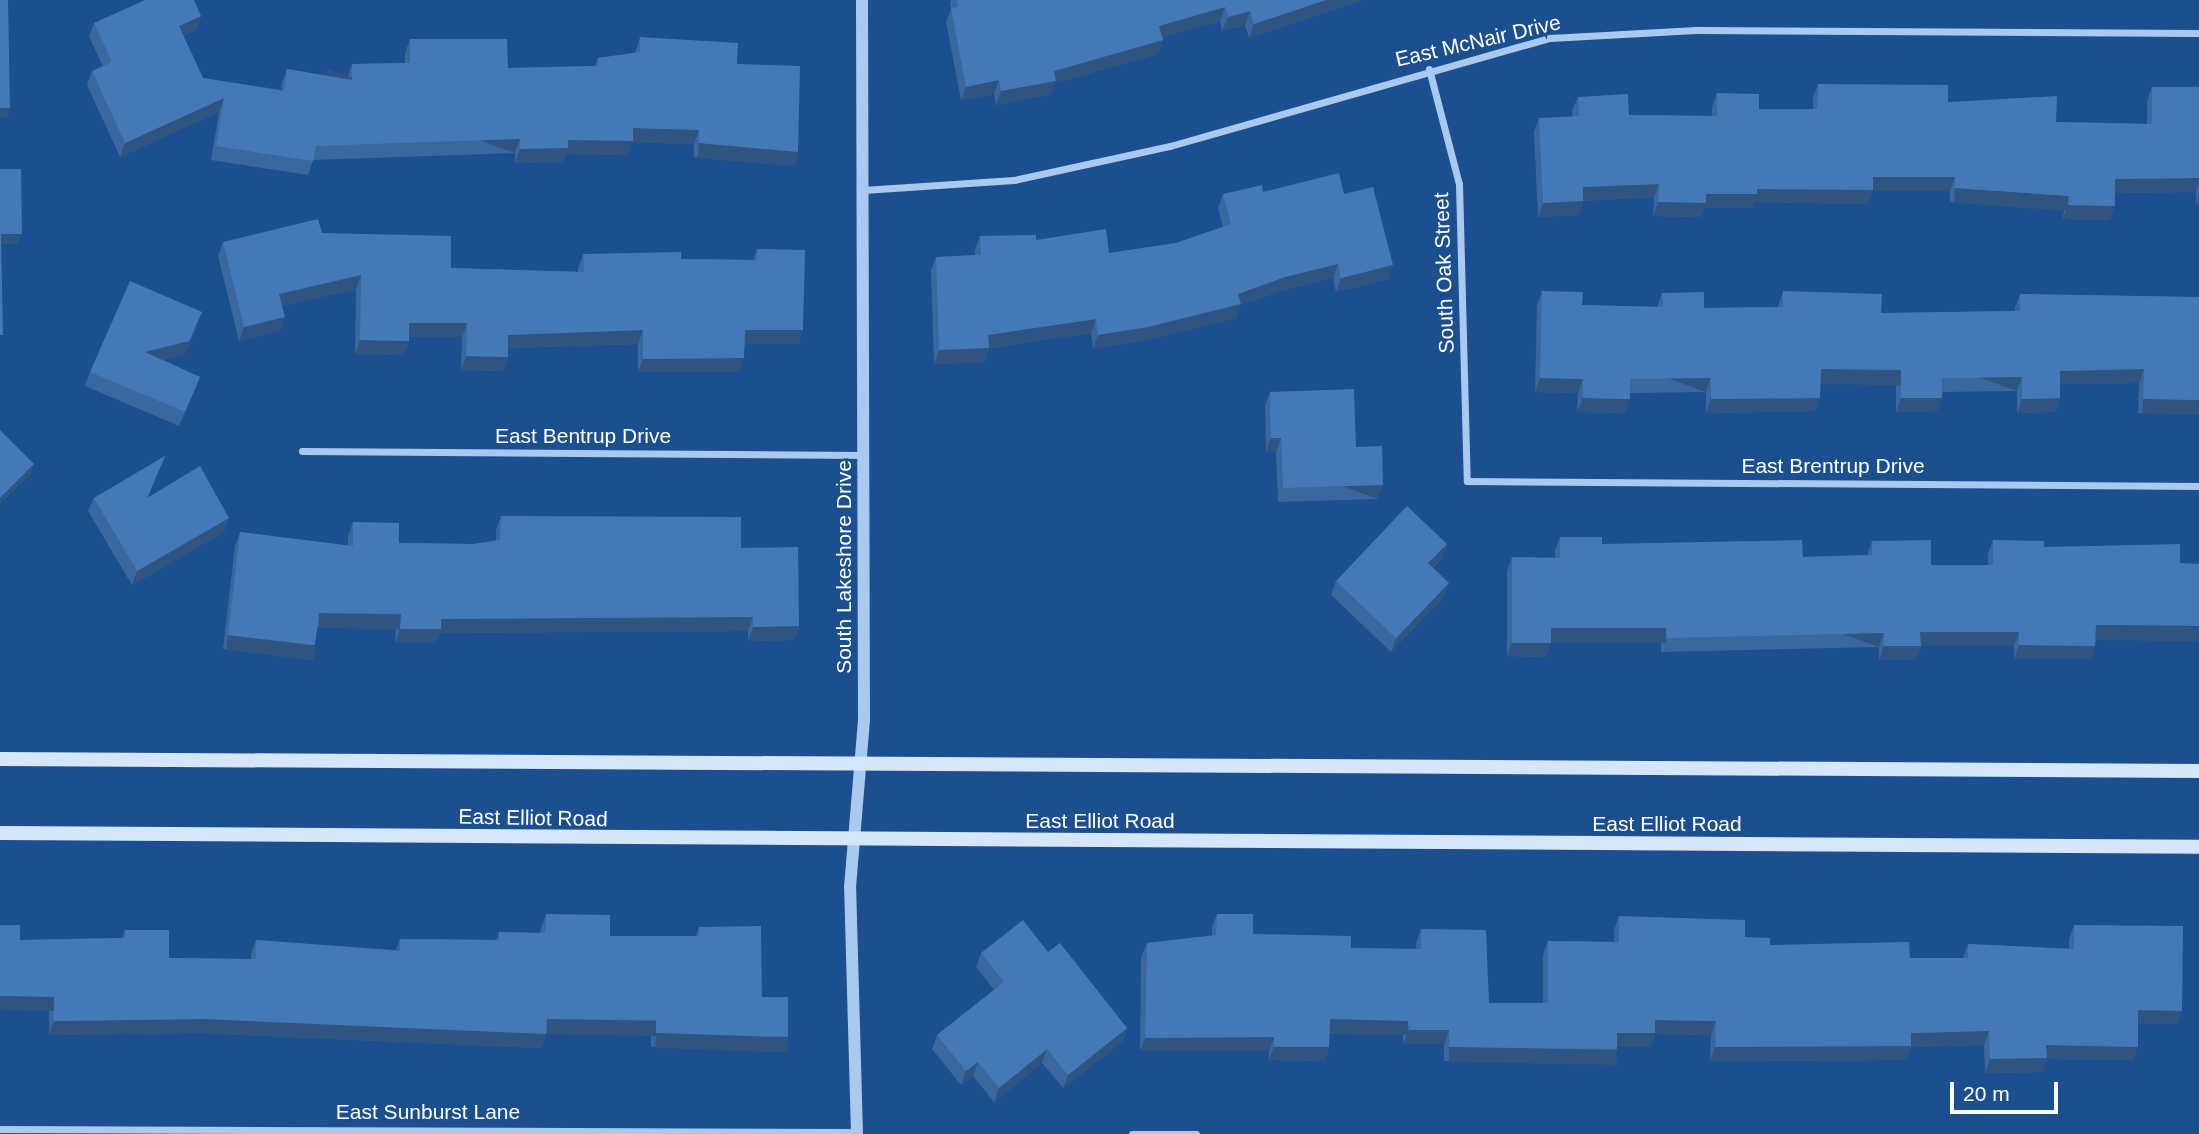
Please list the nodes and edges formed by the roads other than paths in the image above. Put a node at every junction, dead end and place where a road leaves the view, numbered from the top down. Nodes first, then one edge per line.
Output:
1 (863, 0) edge
2 (2199, 33) edge
3 (1429, 69) junction
4 (863, 190) junction
5 (302, 451) dead end
6 (863, 455) junction
7 (1467, 481) joint
8 (2199, 486) edge
9 (0, 758) edge
10 (860, 764) junction
11 (2199, 771) edge
12 (0, 833) edge
13 (854, 842) junction
14 (2199, 847) edge
15 (0, 1129) edge
16 (857, 1133) edge
17 (1132, 1134) edge
18 (1196, 1134) edge

1 - 4 street, South Lakeshore Drive
2 - 3 street, East McNair Drive
3 - 4 street, East McNair Drive
3 - 7 street, South Oak Street
4 - 6 street, South Lakeshore Drive
5 - 6 street, East Bentrup Drive
6 - 10 street, South Lakeshore Drive
7 - 8 street, East Brentrup Drive
9 - 10 main road
10 - 11 main road
10 - 13 street, South Lakeshore Drive
12 - 13 main road, East Elliot Road
13 - 14 main road, East Elliot Road
13 - 16 street, South Lakeshore Drive
15 - 16 street, East Sunburst Lane
17 - 18 street

